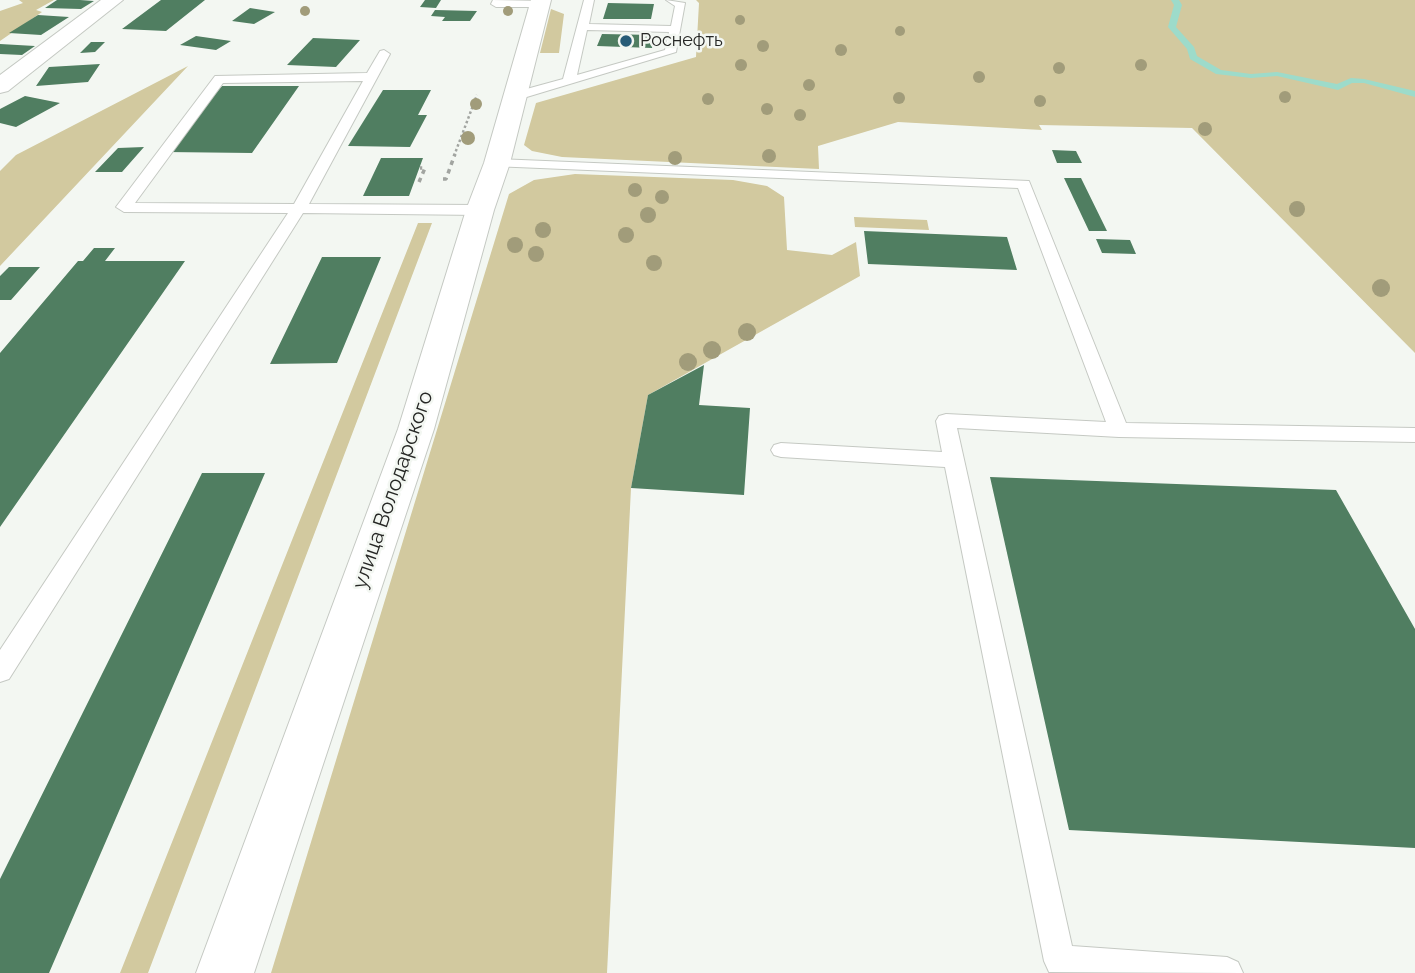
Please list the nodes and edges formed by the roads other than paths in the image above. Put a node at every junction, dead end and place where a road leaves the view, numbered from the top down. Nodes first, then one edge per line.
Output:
1 (113, 0) edge
2 (498, 0) edge
3 (589, 0) edge
4 (671, 0) edge
5 (541, 2) edge
6 (583, 27) junction
7 (676, 29) junction
8 (384, 54) dead end
9 (372, 77) junction
10 (569, 81) junction
11 (0, 86) edge
12 (516, 96) junction
13 (497, 163) junction
14 (299, 208) junction
15 (480, 210) junction
16 (1119, 430) junction
17 (1415, 435) edge
18 (781, 450) dead end
19 (954, 460) junction
20 (0, 671) edge
21 (225, 973) edge
22 (1227, 973) edge

1 - 11 street
2 - 5 lane
3 - 6 lane
4 - 7 lane
5 - 12 street, улица Володарского
6 - 7 lane
6 - 10 lane
7 - 10 lane
8 - 9 lane
9 - 14 lane
9 - 14 lane
10 - 12 lane
12 - 13 street, улица Володарского
13 - 15 street, улица Володарского
13 - 16 lane
14 - 15 lane
14 - 20 lane
15 - 21 street, улица Володарского
16 - 17 lane
16 - 19 lane
18 - 19 lane
19 - 22 lane

